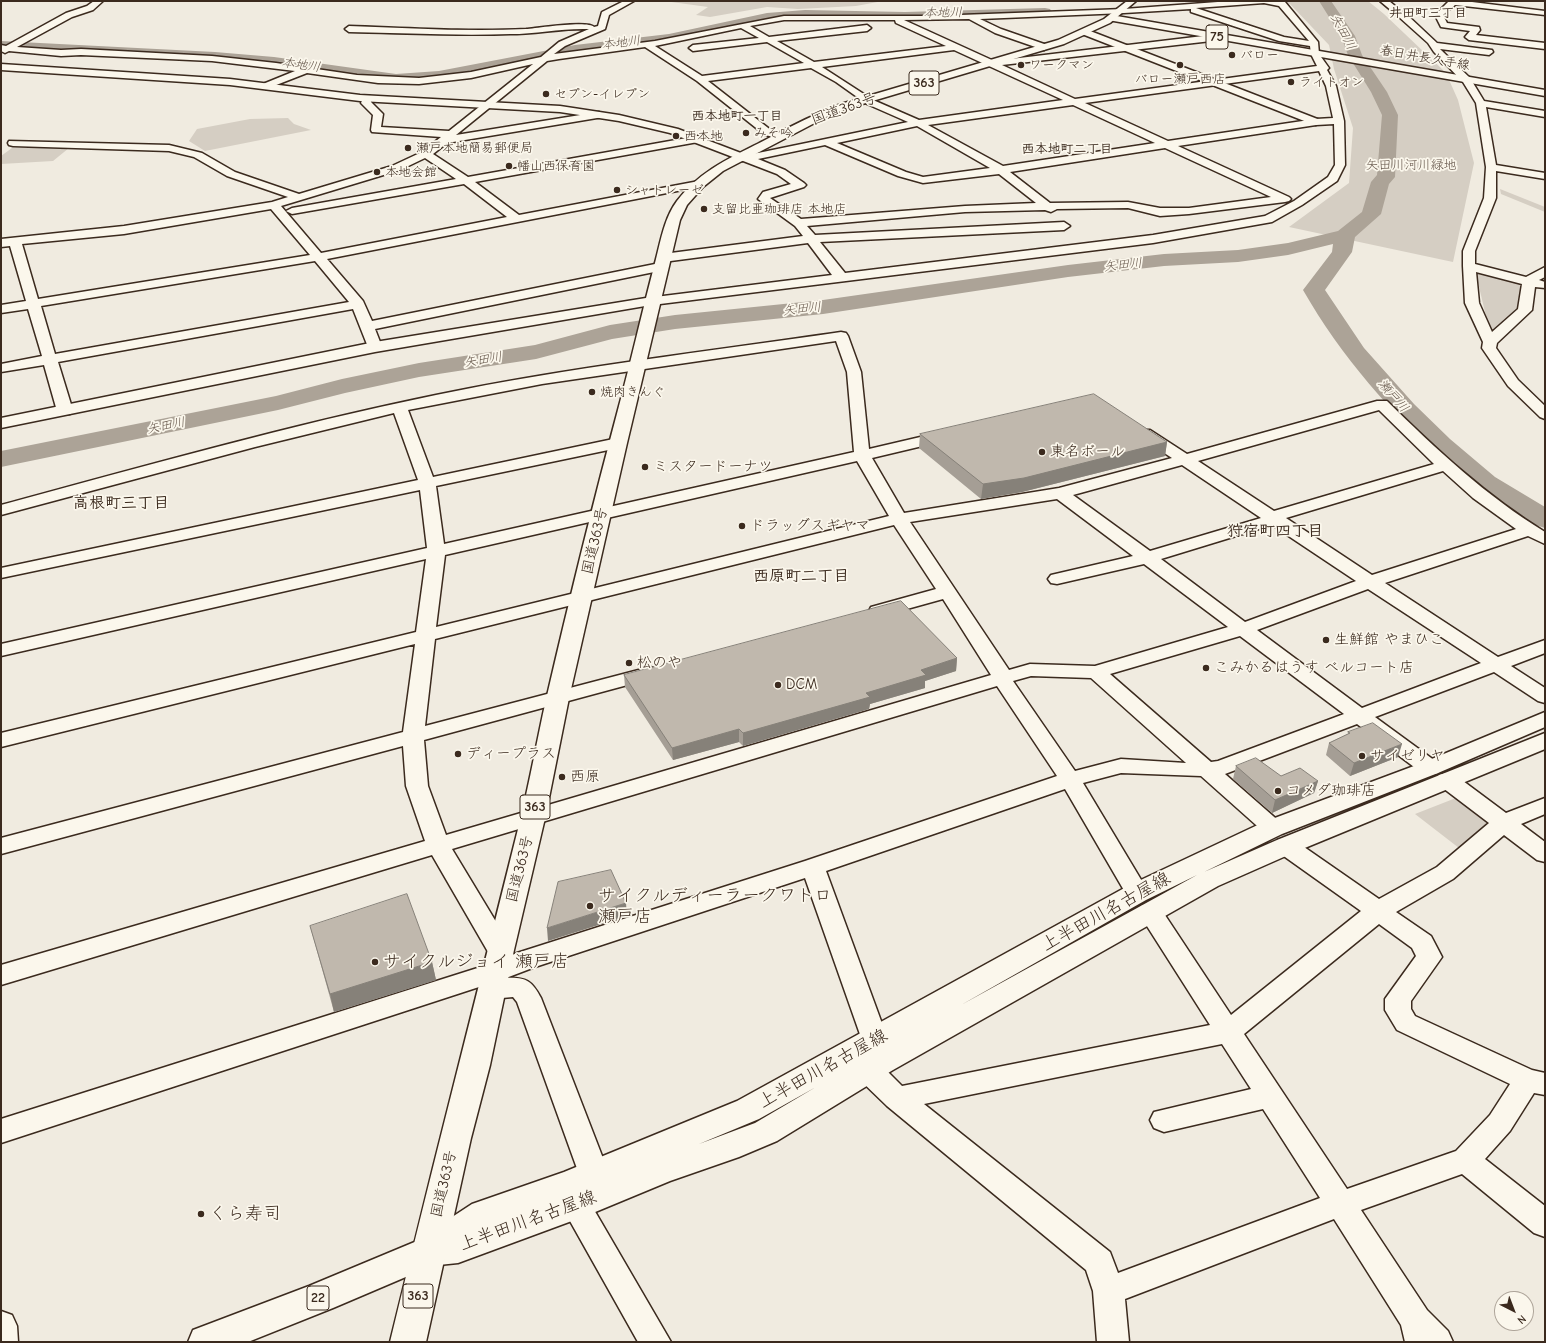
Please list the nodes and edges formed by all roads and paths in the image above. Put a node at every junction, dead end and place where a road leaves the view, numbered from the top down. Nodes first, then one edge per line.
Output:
1 (99, 1) edge
2 (630, 1) edge
3 (1132, 1) edge
4 (1165, 1) edge
5 (1384, 1) edge
6 (1181, 6) junction
7 (1122, 10) junction
8 (1402, 15) joint
9 (968, 16) junction
10 (1543, 16) edge
11 (894, 18) junction
12 (1111, 18) junction
13 (905, 24) junction
14 (743, 25) junction
15 (1444, 25) junction
16 (600, 28) junction
17 (349, 29) dead end
18 (1085, 32) junction
19 (1220, 37) junction
20 (768, 39) junction
21 (1, 41) edge
22 (18, 43) junction
23 (647, 45) junction
24 (1433, 45) junction
25 (1545, 46) edge
26 (958, 47) junction
27 (1044, 47) junction
28 (1128, 48) junction
29 (555, 49) junction
30 (686, 49) dead end
31 (1463, 49) junction
32 (3, 50) edge
33 (671, 50) dead end
34 (1316, 51) junction
35 (656, 52) junction
36 (104, 53) junction
37 (1497, 53) dead end
38 (540, 63) junction
39 (993, 63) junction
40 (815, 65) junction
41 (1, 67) edge
42 (1324, 68) junction
43 (308, 70) junction
44 (64, 71) junction
45 (402, 79) junction
46 (700, 79) junction
47 (1464, 79) junction
48 (1216, 83) junction
49 (266, 86) junction
50 (1545, 93) edge
51 (364, 98) junction
52 (866, 100) junction
53 (1078, 102) junction
54 (1481, 103) junction
55 (489, 104) junction
56 (1545, 114) edge
57 (599, 115) junction
58 (1339, 121) junction
59 (1316, 122) junction
60 (918, 123) junction
61 (782, 136) junction
62 (446, 137) junction
63 (698, 139) junction
64 (826, 142) junction
65 (13, 143) dead end
66 (1169, 146) junction
67 (426, 154) junction
68 (742, 156) junction
69 (1491, 167) junction
70 (1001, 170) junction
71 (1545, 176) edge
72 (467, 181) junction
73 (699, 184) junction
74 (301, 198) junction
75 (1285, 199) junction
76 (1298, 203) junction
77 (1048, 206) junction
78 (278, 209) junction
79 (517, 219) junction
80 (799, 223) junction
81 (810, 239) junction
82 (15, 242) junction
83 (1, 243) edge
84 (318, 257) junction
85 (662, 263) junction
86 (1469, 266) junction
87 (1545, 271) edge
88 (840, 276) junction
89 (1529, 281) junction
90 (1545, 285) edge
91 (1538, 302) dead end
92 (652, 303) junction
93 (32, 304) junction
94 (358, 304) junction
95 (1, 309) edge
96 (1526, 310) junction
97 (367, 326) junction
98 (1490, 342) junction
99 (375, 347) junction
100 (50, 359) junction
101 (638, 364) junction
102 (1, 368) edge
103 (400, 408) junction
104 (65, 411) junction
105 (1545, 414) edge
106 (1, 423) edge
107 (1134, 426) edge
108 (960, 432) edge
109 (618, 442) junction
110 (862, 455) junction
111 (1184, 460) junction
112 (1444, 466) junction
113 (427, 483) junction
114 (1060, 493) junction
115 (1, 510) edge
116 (602, 513) junction
117 (899, 519) junction
118 (1274, 519) junction
119 (1529, 530) junction
120 (1545, 539) edge
121 (436, 552) junction
122 (1147, 558) junction
123 (1, 573) edge
124 (1057, 579) dead end
125 (1370, 582) junction
126 (948, 592) junction
127 (582, 597) junction
128 (864, 614) edge
129 (1243, 629) junction
130 (424, 636) junction
131 (1545, 646) edge
132 (1, 650) edge
133 (1496, 665) junction
134 (665, 668) edge
135 (1096, 672) junction
136 (1001, 678) junction
137 (1545, 697) edge
138 (558, 698) junction
139 (1360, 717) junction
140 (1545, 719) edge
141 (413, 735) junction
142 (1, 740) edge
143 (1545, 740) edge
144 (1207, 770) junction
145 (1438, 774) junction
146 (1070, 779) junction
147 (1545, 805) edge
148 (533, 818) junction
149 (1503, 823) junction
150 (1279, 837) junction
151 (438, 845) junction
152 (1, 846) edge
153 (1545, 854) edge
154 (813, 867) junction
155 (1144, 902) junction
156 (1378, 911) junction
157 (496, 971) junction
158 (1, 975) edge
159 (1229, 1032) junction
160 (874, 1040) junction
161 (868, 1070) junction
162 (1536, 1082) edge
163 (1271, 1096) junction
164 (897, 1098) junction
165 (1164, 1120) dead end
166 (1, 1131) edge
167 (1466, 1160) junction
168 (594, 1174) junction
169 (1340, 1204) junction
170 (576, 1205) junction
171 (1545, 1224) edge
172 (429, 1250) junction
173 (1109, 1291) junction
174 (1, 1326) edge
175 (1419, 1331) edge
176 (2, 1342) edge
177 (206, 1342) edge
178 (408, 1342) edge
179 (655, 1342) edge
180 (1113, 1342) edge
181 (1437, 1342) edge

1 - 22 street
2 - 16 street
3 - 7 main road, 363
4 - 6 street
5 - 8 main road
6 - 7 street
6 - 34 street
6 - 34 street
7 - 9 street
7 - 12 main road, 363
8 - 24 street
9 - 11 street
9 - 27 street
10 - 15 street
11 - 13 street
11 - 14 street
12 - 18 main road, 国道363号 / 363
12 - 19 main road, 春日井長久手線 / 75
13 - 20 street
13 - 26 street
14 - 20 street
14 - 23 street
15 - 25 street
15 - 31 street
16 - 17 street
16 - 29 street
18 - 27 main road, 国道363号 / 363
18 - 28 main road
19 - 28 street
19 - 34 main road, 春日井長久手線 / 75
20 - 30 street
20 - 40 street
21 - 22 street
22 - 32 street
22 - 45 street
23 - 35 street
23 - 38 street
24 - 31 street
24 - 47 street
26 - 39 street
26 - 40 street
27 - 39 main road, 国道363号 / 363
28 - 39 street
28 - 48 main road
29 - 38 street
29 - 45 street
31 - 37 street
32 - 36 street
33 - 35 street
34 - 42 street
34 - 47 main road, 春日井長久手線 / 75
35 - 38 street
35 - 46 street
36 - 43 street
36 - 44 street
38 - 45 street
38 - 55 street
39 - 52 main road, 国道363号 / 363
39 - 53 street
40 - 46 street
40 - 52 street
41 - 44 main road
42 - 48 street
42 - 58 street
43 - 45 street
43 - 49 street
44 - 49 main road
45 - 51 street
46 - 61 street
47 - 50 main road, 春日井長久手線 / 75
47 - 54 street
48 - 53 street
48 - 59 main road
49 - 51 main road
51 - 55 main road
51 - 62 street
52 - 60 street
52 - 61 main road, 国道363号 / 363
53 - 60 street
53 - 66 street
54 - 56 street
54 - 69 street
55 - 57 main road
55 - 62 street
57 - 62 street
57 - 63 main road
58 - 59 street
58 - 76 street
59 - 66 street
60 - 64 street
60 - 70 street
61 - 68 main road, 国道363号 / 363
62 - 67 street
63 - 68 main road
63 - 72 street
64 - 68 street
64 - 70 street
65 - 74 street
66 - 70 street
66 - 75 street
67 - 72 street
67 - 74 street
68 - 73 main road, 国道363号 / 363
68 - 80 street
69 - 71 street
69 - 86 street
70 - 77 street
72 - 78 street
72 - 79 street
73 - 79 street
73 - 85 main road, 国道363号 / 363
74 - 78 street
75 - 76 street
75 - 77 street
76 - 88 street
77 - 80 street
77 - 81 street
78 - 82 street
78 - 84 street
79 - 84 street
80 - 81 street
81 - 85 street
81 - 88 street
82 - 83 street
82 - 93 street
84 - 93 street
84 - 94 street
85 - 92 main road, 国道363号 / 363
85 - 97 street
86 - 89 street
86 - 98 street
87 - 89 street
88 - 92 street
89 - 90 street
89 - 96 street
91 - 96 street
92 - 99 main road
92 - 101 main road, 国道363号 / 363
93 - 95 street
93 - 100 street
94 - 97 street
94 - 100 street
96 - 98 street
97 - 99 street
98 - 105 street
99 - 104 main road
100 - 102 street
100 - 104 street
101 - 103 street
101 - 109 main road, 国道363号 / 363
101 - 110 street
103 - 113 street
103 - 115 street
104 - 106 main road
107 - 111 street
108 - 110 street
109 - 113 street
109 - 116 main road, 国道363号 / 363
110 - 116 street
110 - 117 street
111 - 112 street
111 - 114 street
111 - 118 street
112 - 118 street
112 - 119 street
113 - 121 street
113 - 123 street
114 - 117 street
114 - 122 street
116 - 121 street
116 - 127 main road, 国道363号 / 363
117 - 126 street
117 - 127 street
118 - 122 street
118 - 125 street
119 - 120 street
119 - 125 street
121 - 130 street
121 - 132 street
122 - 124 street
122 - 129 street
125 - 129 street
125 - 133 street
126 - 128 street
126 - 136 street
127 - 130 street
127 - 138 main road, 国道363号 / 363
129 - 135 street
129 - 139 street
130 - 141 street
130 - 142 street
131 - 133 street
133 - 137 street
133 - 139 street
134 - 138 street
135 - 136 street
135 - 144 street
136 - 146 street
136 - 148 street
138 - 141 street
138 - 148 main road, 国道363号 / 363
139 - 144 street
139 - 145 street
140 - 145 main road, 上半田川名古屋線
141 - 151 street
141 - 152 street
143 - 145 main road, 上半田川名古屋線
144 - 146 street
144 - 150 street
145 - 149 street
145 - 150 main road, 上半田川名古屋線
146 - 154 street
146 - 155 street
147 - 149 street
148 - 151 street
148 - 157 main road, 国道363号 / 363
149 - 153 street
149 - 156 street
150 - 155 main road, 上半田川名古屋線
150 - 156 street
151 - 157 street
151 - 158 street
154 - 157 street
154 - 160 street
155 - 159 street
155 - 160 main road, 上半田川名古屋線
155 - 161 main road, 上半田川名古屋線
156 - 159 street
156 - 162 street
157 - 166 street
157 - 168 street
157 - 172 main road, 国道363号 / 363
159 - 163 street
159 - 164 street
160 - 168 main road, 上半田川名古屋線
161 - 164 street
161 - 170 main road, 上半田川名古屋線
162 - 167 street
163 - 165 street
163 - 169 street
164 - 173 street
167 - 169 street
167 - 171 street
168 - 172 main road, 上半田川名古屋線
169 - 173 street
169 - 175 street
170 - 172 main road, 上半田川名古屋線
170 - 179 street
172 - 177 main road, 22
172 - 178 main road, 国道363号 / 363
173 - 180 street
174 - 176 street
175 - 181 street

